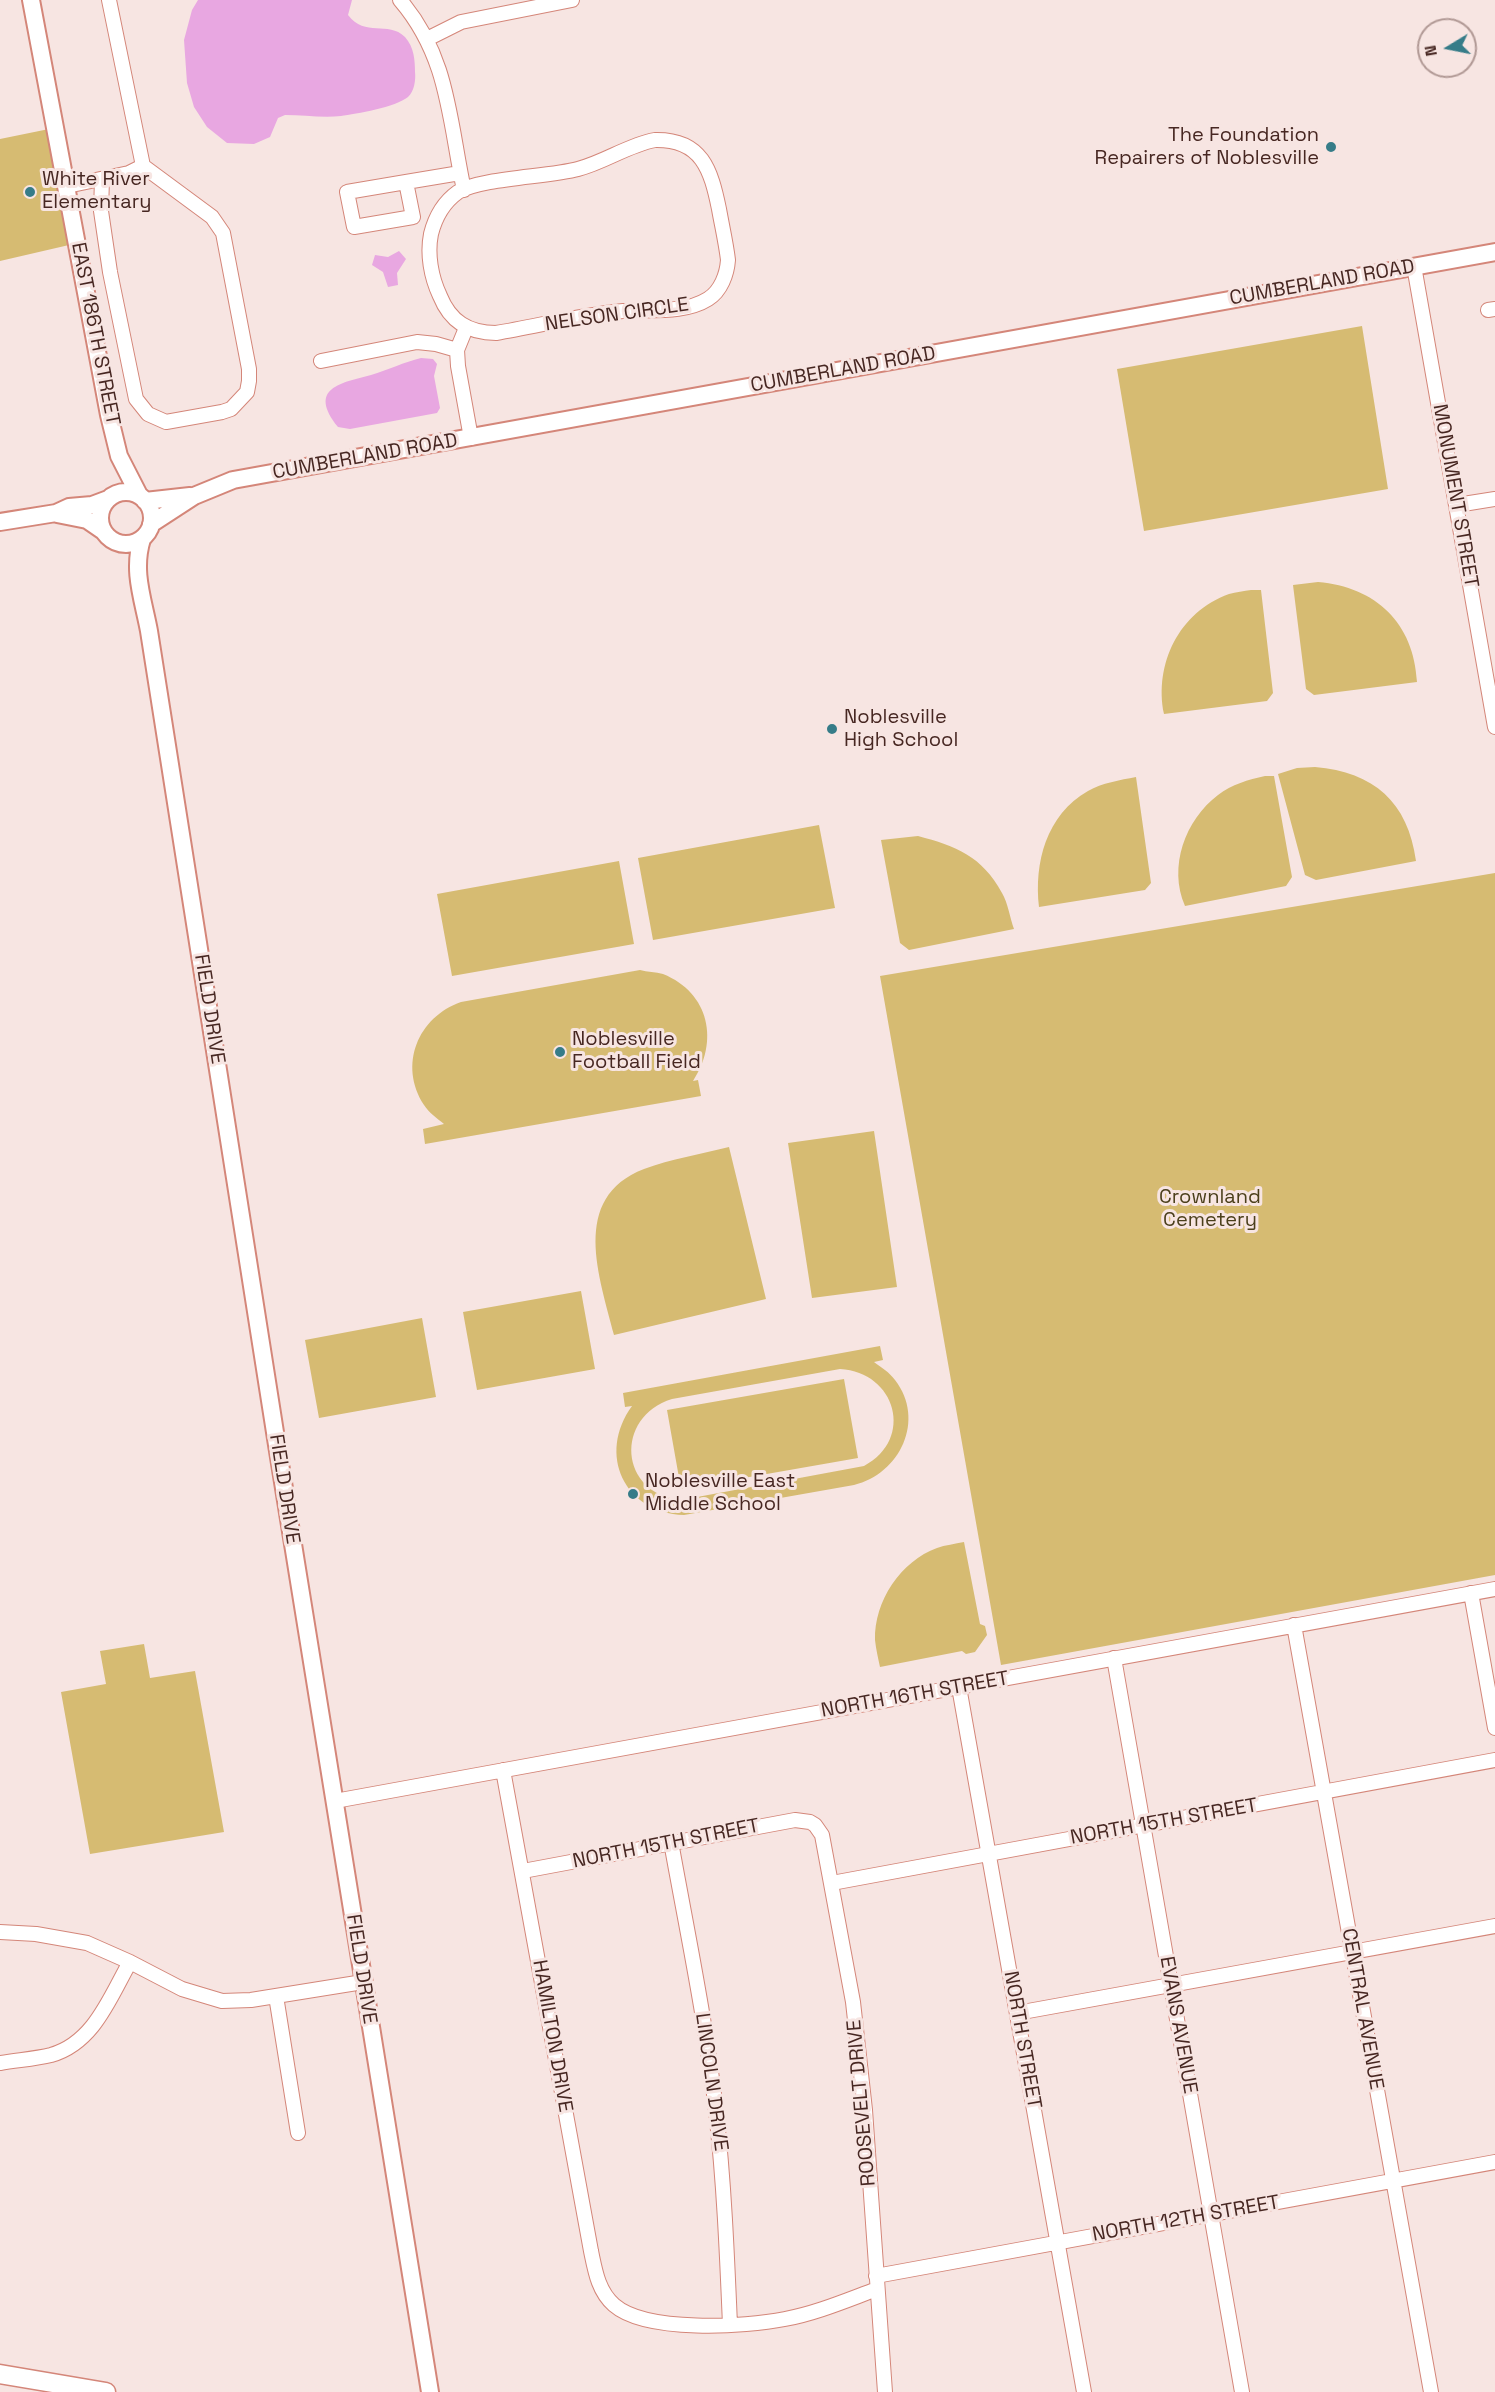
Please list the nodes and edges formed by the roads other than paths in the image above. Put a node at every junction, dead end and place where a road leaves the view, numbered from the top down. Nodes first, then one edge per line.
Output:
1 (31, 0) edge
2 (109, 0) edge
3 (400, 0) edge
4 (572, 0) edge
5 (427, 39) junction
6 (143, 166) junction
7 (460, 173) junction
8 (102, 179) junction
9 (406, 182) junction
10 (67, 186) junction
11 (464, 190) junction
12 (1495, 252) edge
13 (1414, 266) junction
14 (466, 328) junction
15 (457, 350) junction
16 (321, 361) dead end
17 (471, 438) junction
18 (119, 456) junction
19 (194, 496) junction
20 (111, 497) junction
21 (142, 498) junction
22 (1495, 499) edge
23 (1457, 505) junction
24 (56, 513) junction
25 (0, 522) edge
26 (152, 524) junction
27 (103, 531) junction
28 (142, 539) junction
29 (117, 543) junction
30 (138, 587) junction
31 (1488, 644) edge
32 (1495, 727) edge
33 (1495, 1589) edge
34 (1471, 1593) junction
35 (1294, 1625) junction
36 (1114, 1658) junction
37 (959, 1687) junction
38 (1495, 1728) edge
39 (1495, 1761) edge
40 (503, 1770) junction
41 (1323, 1792) junction
42 (335, 1801) junction
43 (810, 1822) joint
44 (1143, 1825) junction
45 (671, 1842) junction
46 (989, 1854) junction
47 (523, 1871) junction
48 (832, 1883) junction
49 (1495, 1926) edge
50 (0, 1932) edge
51 (1352, 1952) junction
52 (130, 1962) junction
53 (363, 1982) junction
54 (1171, 1985) junction
55 (276, 1996) junction
56 (1017, 2013) junction
57 (0, 2063) edge
58 (298, 2133) dead end
59 (1495, 2162) edge
60 (1393, 2181) junction
61 (1211, 2214) junction
62 (1058, 2242) junction
63 (877, 2282) junction
64 (608, 2299) joint
65 (730, 2325) junction
66 (0, 2374) edge
67 (106, 2392) edge
68 (430, 2392) edge
69 (885, 2392) edge
70 (1084, 2392) edge
71 (1242, 2392) edge
72 (1431, 2392) edge

1 - 10 street, EAST 186TH STREET
2 - 6 street
3 - 5 street
4 - 5 street
5 - 7 street
6 - 8 street
6 - 8 street
7 - 9 street
7 - 11 street
8 - 10 street
9 - 9 street
10 - 18 street, EAST 186TH STREET
11 - 14 street, NELSON CIRCLE
11 - 14 street, NELSON CIRCLE
12 - 13 street, CUMBERLAND ROAD
13 - 17 street, CUMBERLAND ROAD
13 - 23 street, MONUMENT STREET
14 - 15 street
15 - 16 street
15 - 17 street
17 - 19 street, CUMBERLAND ROAD
18 - 20 street, EAST 186TH STREET
18 - 21 street, EAST 186TH STREET
19 - 21 street, CUMBERLAND ROAD
19 - 26 street, CUMBERLAND ROAD
20 - 21 street
20 - 24 street
20 - 27 street
21 - 26 street
22 - 23 street
23 - 31 street, MONUMENT STREET
24 - 25 street
24 - 27 street
26 - 28 street
27 - 29 street
28 - 29 street
28 - 30 street
29 - 30 street
30 - 42 street, FIELD DRIVE
31 - 32 street, MONUMENT STREET
33 - 34 street, NORTH 16TH STREET
34 - 35 street, NORTH 16TH STREET
34 - 38 street
35 - 36 street, NORTH 16TH STREET
35 - 41 street, CENTRAL AVENUE
36 - 37 street, NORTH 16TH STREET
36 - 44 street, EVANS AVENUE
37 - 40 street, NORTH 16TH STREET
37 - 46 street, NORTH STREET
39 - 41 street, NORTH 15TH STREET
40 - 42 street, NORTH 16TH STREET
40 - 47 street, HAMILTON DRIVE
41 - 44 street, NORTH 15TH STREET
41 - 51 street, CENTRAL AVENUE
42 - 53 street, FIELD DRIVE
43 - 45 street, NORTH 15TH STREET
43 - 48 street, ROOSEVELT DRIVE
44 - 46 street, NORTH 15TH STREET
44 - 54 street, EVANS AVENUE
45 - 47 street, NORTH 15TH STREET
45 - 65 street, LINCOLN DRIVE
46 - 48 street, NORTH 15TH STREET
46 - 56 street, NORTH STREET
47 - 64 street, HAMILTON DRIVE
48 - 63 street, ROOSEVELT DRIVE
49 - 51 street
50 - 52 street
51 - 54 street
51 - 60 street, CENTRAL AVENUE
52 - 55 street
52 - 57 street
53 - 55 street
53 - 68 street, FIELD DRIVE
54 - 56 street
54 - 61 street, EVANS AVENUE
55 - 58 street
56 - 62 street, NORTH STREET
59 - 60 street, NORTH 12TH STREET
60 - 61 street, NORTH 12TH STREET
60 - 72 street, CENTRAL AVENUE
61 - 62 street, NORTH 12TH STREET
61 - 71 street, EVANS AVENUE
62 - 63 street, NORTH 12TH STREET
62 - 70 street, NORTH STREET
63 - 65 street, NORTH 12TH STREET
63 - 69 street, ROOSEVELT DRIVE
64 - 65 street, NORTH 12TH STREET
66 - 67 main road

